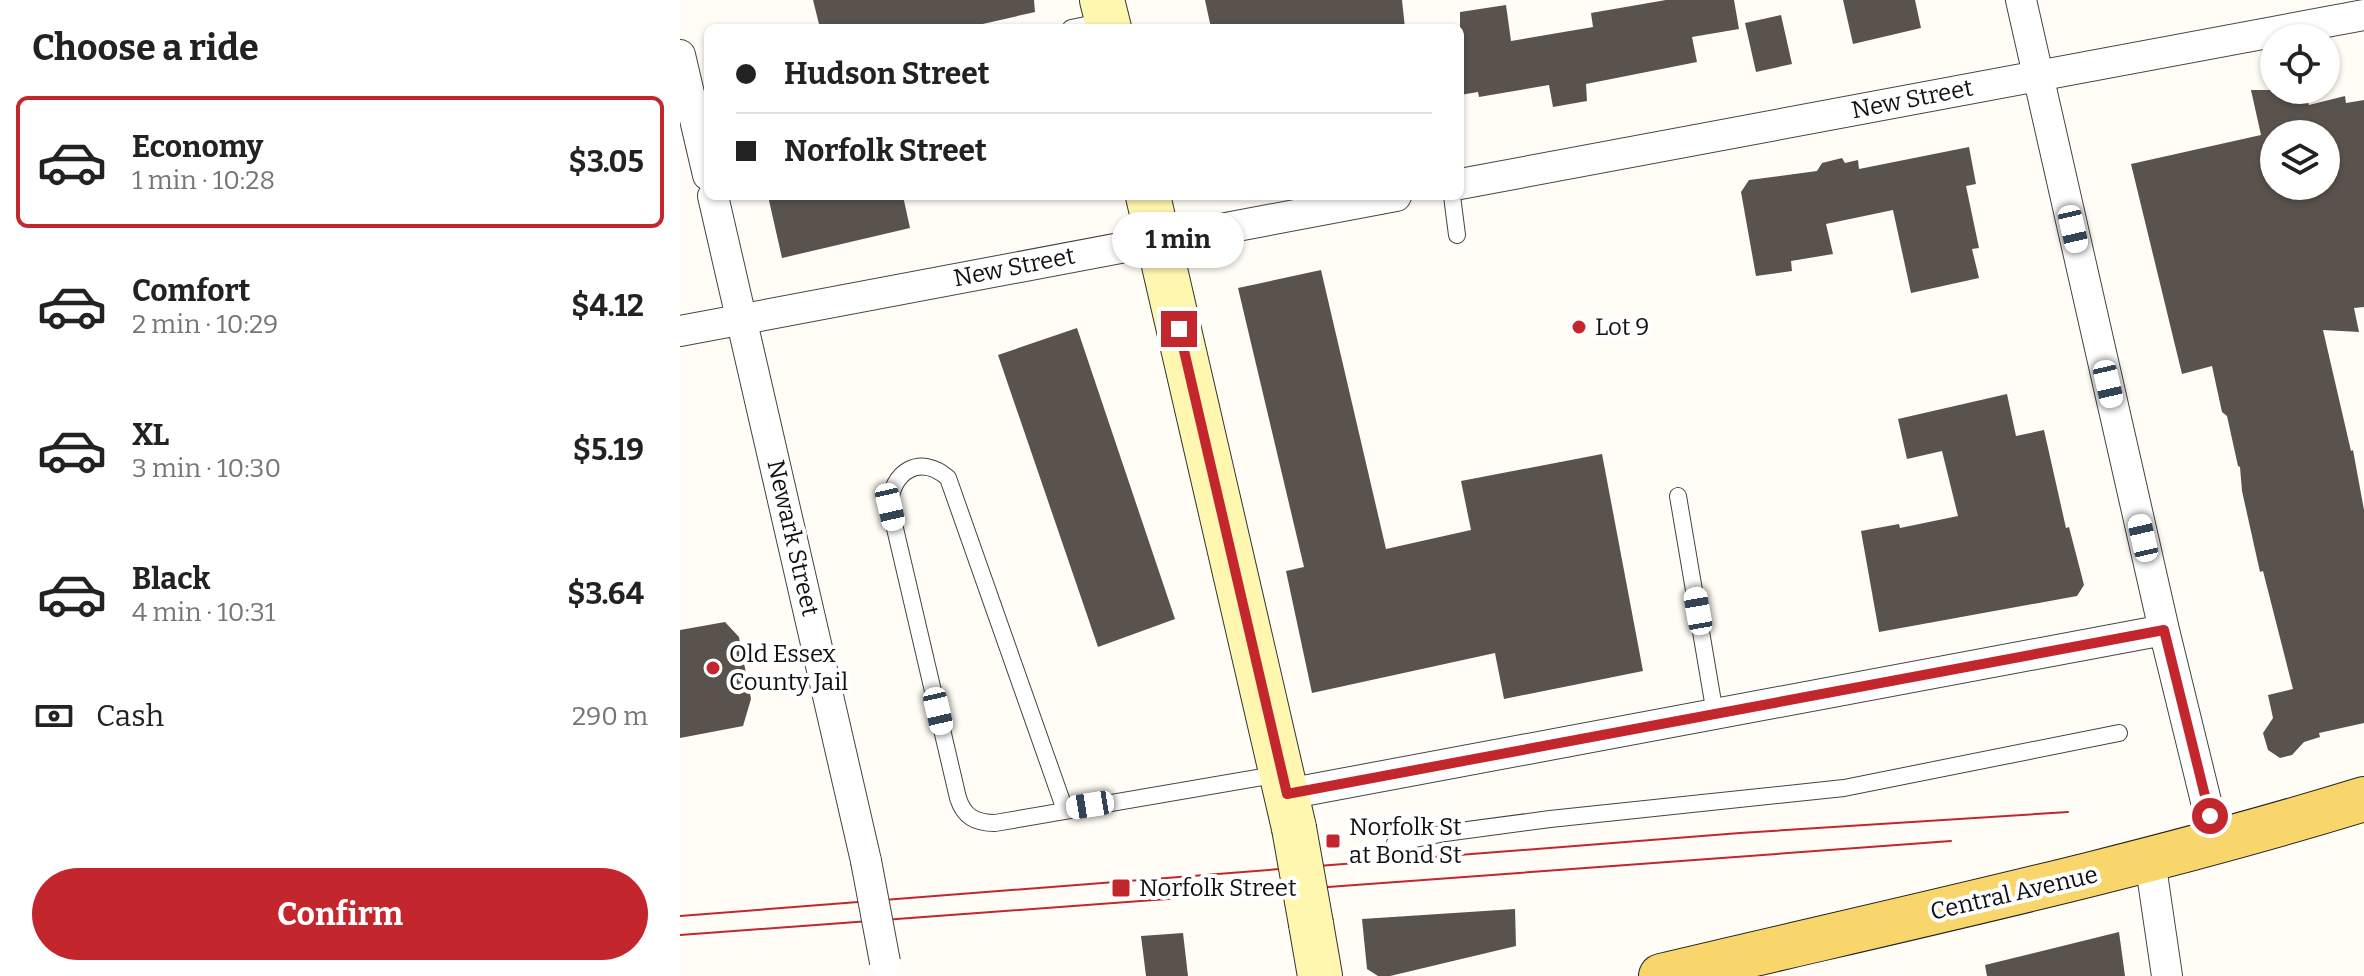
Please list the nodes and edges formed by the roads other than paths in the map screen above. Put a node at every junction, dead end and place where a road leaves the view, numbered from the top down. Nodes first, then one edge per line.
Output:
1 (2021, 0) edge
2 (2364, 15) edge
3 (680, 55) edge
4 (2038, 75) junction
5 (704, 158) edge
6 (1464, 183) edge
7 (714, 200) edge
8 (1149, 200) edge
9 (1374, 200) edge
10 (1453, 200) edge
11 (1457, 235) dead end
12 (1159, 240) junction
13 (741, 318) junction
14 (680, 331) edge
15 (1678, 496) dead end
16 (2164, 630) junction
17 (1715, 714) junction
18 (2119, 733) dead end
19 (1288, 799) junction
20 (2364, 799) edge
21 (1065, 810) junction
22 (2216, 842) junction
23 (1395, 843) dead end
24 (2150, 860) junction
25 (1754, 965) edge
26 (886, 969) edge
27 (1320, 976) edge
28 (1661, 976) edge
29 (2167, 976) edge

1 - 4 street
2 - 4 street, New Street
3 - 5 street
4 - 6 street, New Street
4 - 16 street
7 - 13 street, Newark Street
8 - 12 main road
9 - 12 street, New Street
10 - 11 lane
12 - 13 street, New Street
12 - 19 main road
13 - 14 street, New Street
13 - 26 street, Newark Street, bridge
15 - 17 lane
16 - 17 street
16 - 22 street
17 - 19 street
18 - 23 lane
19 - 21 lane
19 - 27 main road, bridge
20 - 22 main road, Central Avenue
21 - 21 lane
22 - 24 main road, Central Avenue
24 - 25 main road, Central Avenue
24 - 29 street
25 - 28 main road, Central Avenue

